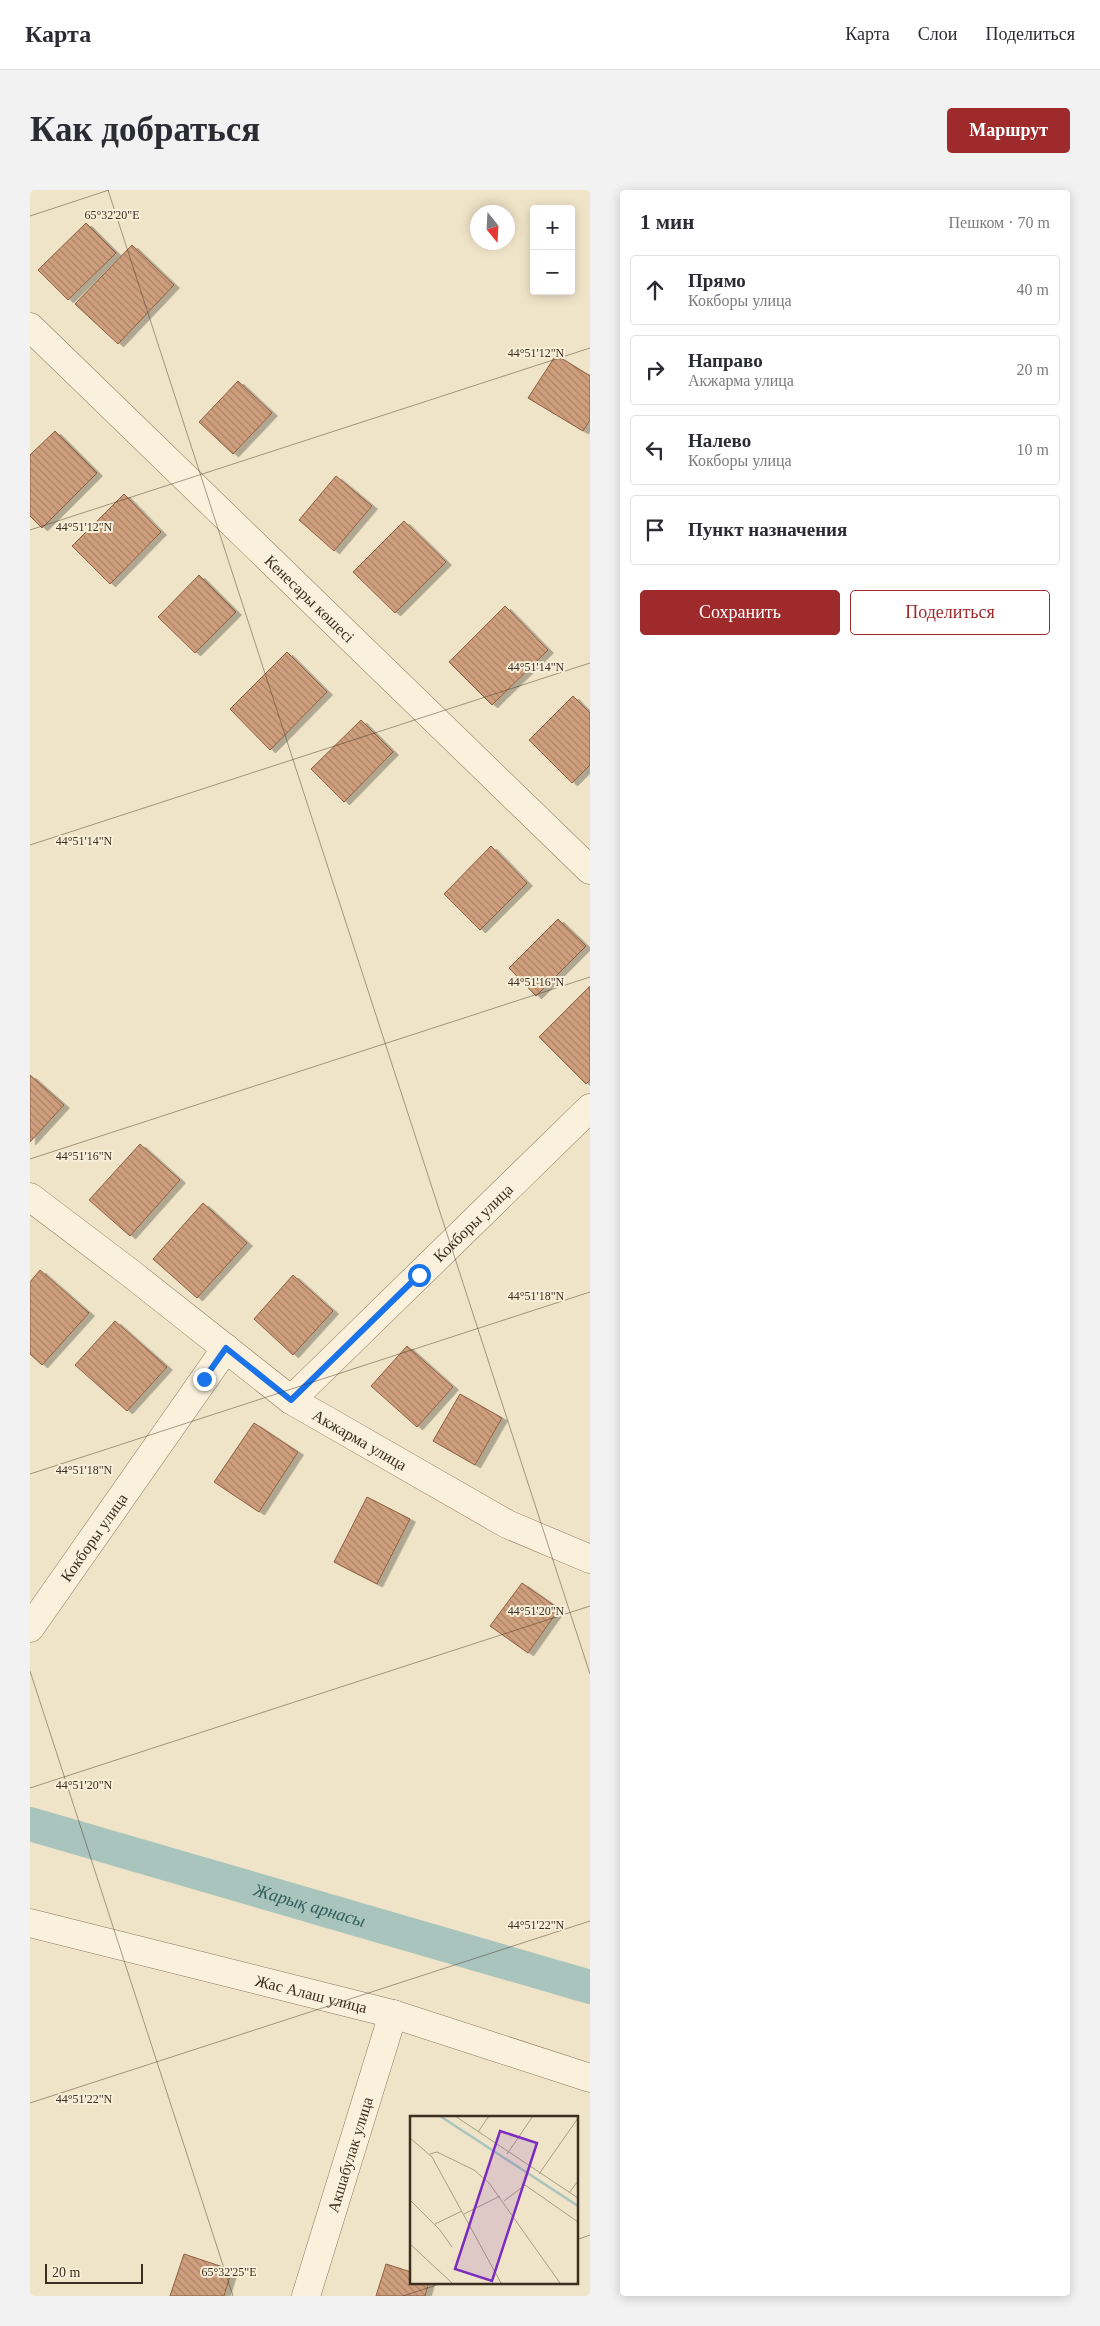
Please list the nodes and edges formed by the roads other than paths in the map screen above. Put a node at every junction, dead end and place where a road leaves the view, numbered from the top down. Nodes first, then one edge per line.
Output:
1 (30, 327) edge
2 (590, 870) edge
3 (590, 1108) edge
4 (30, 1197) edge
5 (226, 1348) junction
6 (291, 1400) junction
7 (590, 1558) edge
8 (30, 1628) edge
9 (30, 1923) edge
10 (393, 2014) junction
11 (590, 2078) edge
12 (306, 2296) edge

1 - 2 street, Кенесары көшесі
3 - 6 street, Кокборы улица
4 - 5 street, Акжарма улица
5 - 6 street, Акжарма улица
5 - 8 street, Кокборы улица
6 - 7 street, Акжарма улица
9 - 10 street, Жас Алаш улица
10 - 11 street, Жас Алаш улица
10 - 12 street, Акшабулак улица

